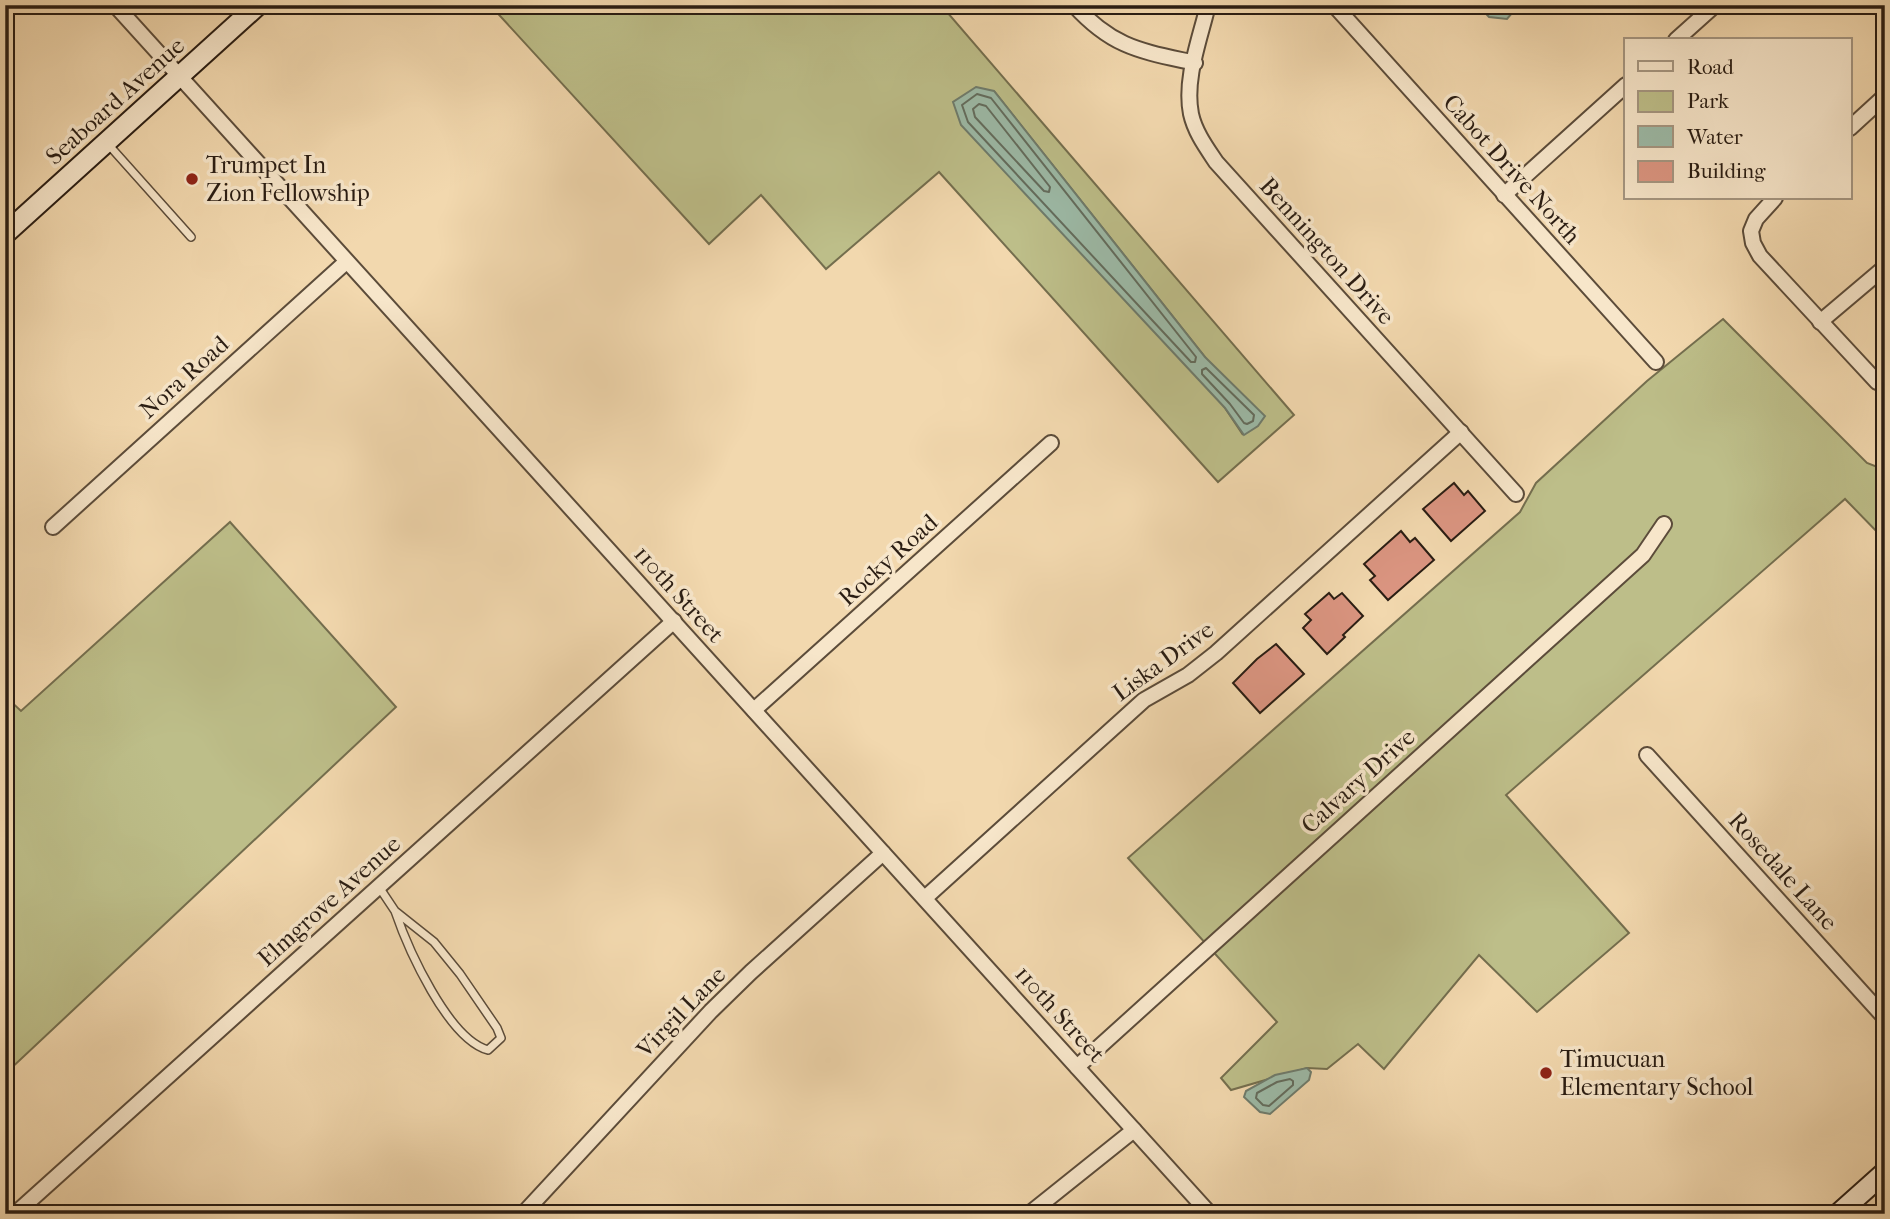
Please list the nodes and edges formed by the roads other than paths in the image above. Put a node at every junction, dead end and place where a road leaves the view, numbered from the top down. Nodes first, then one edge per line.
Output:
1 (115, 5) edge
2 (258, 5) edge
3 (1074, 5) edge
4 (1208, 5) edge
5 (1334, 5) edge
6 (1715, 5) edge
7 (1678, 38) edge
8 (1195, 63) junction
9 (179, 77) junction
10 (1624, 87) edge
11 (1885, 96) edge
12 (1852, 126) edge
13 (106, 142) junction
14 (1504, 194) junction
15 (1774, 200) edge
16 (5, 234) edge
17 (191, 237) dead end
18 (346, 262) junction
19 (1885, 267) edge
20 (1821, 322) junction
21 (1656, 362) dead end
22 (1885, 384) edge
23 (1461, 432) junction
24 (1051, 443) dead end
25 (1516, 494) dead end
26 (1664, 524) dead end
27 (53, 527) dead end
28 (674, 621) junction
29 (754, 710) junction
30 (1647, 755) dead end
31 (883, 853) junction
32 (379, 887) junction
33 (925, 898) junction
34 (395, 911) junction
35 (1885, 1018) edge
36 (1077, 1067) junction
37 (1134, 1130) junction
38 (1885, 1172) edge
39 (15, 1214) edge
40 (523, 1214) edge
41 (1028, 1214) edge
42 (1210, 1214) edge
43 (1838, 1214) edge

1 - 9 street, 110th Street
2 - 9 street, Seaboard Avenue
3 - 8 street
4 - 8 street, Bennington Drive
5 - 14 street, Cabot Drive North
6 - 7 street
8 - 23 street, Bennington Drive
9 - 13 street, Seaboard Avenue
9 - 18 street, 110th Street
10 - 14 street
11 - 12 street
13 - 16 street, Seaboard Avenue
13 - 17 lane
14 - 21 street, Cabot Drive North
15 - 20 street
18 - 27 street, Nora Road
18 - 28 street, 110th Street
19 - 20 street
20 - 22 street
23 - 25 street, Bennington Drive
23 - 33 street, Liska Drive
24 - 29 street, Rocky Road
26 - 36 street, Calvary Drive
28 - 29 street, 110th Street
28 - 32 street, Elmgrove Avenue
29 - 31 street, 110th Street
30 - 35 street, Rosedale Lane
31 - 33 street, 110th Street
31 - 40 street, Virgil Lane
32 - 34 lane
32 - 39 street, Elmgrove Avenue
33 - 36 street, 110th Street
34 - 34 lane
36 - 37 street, 110th Street
37 - 41 street
37 - 42 street, 110th Street
38 - 43 street

